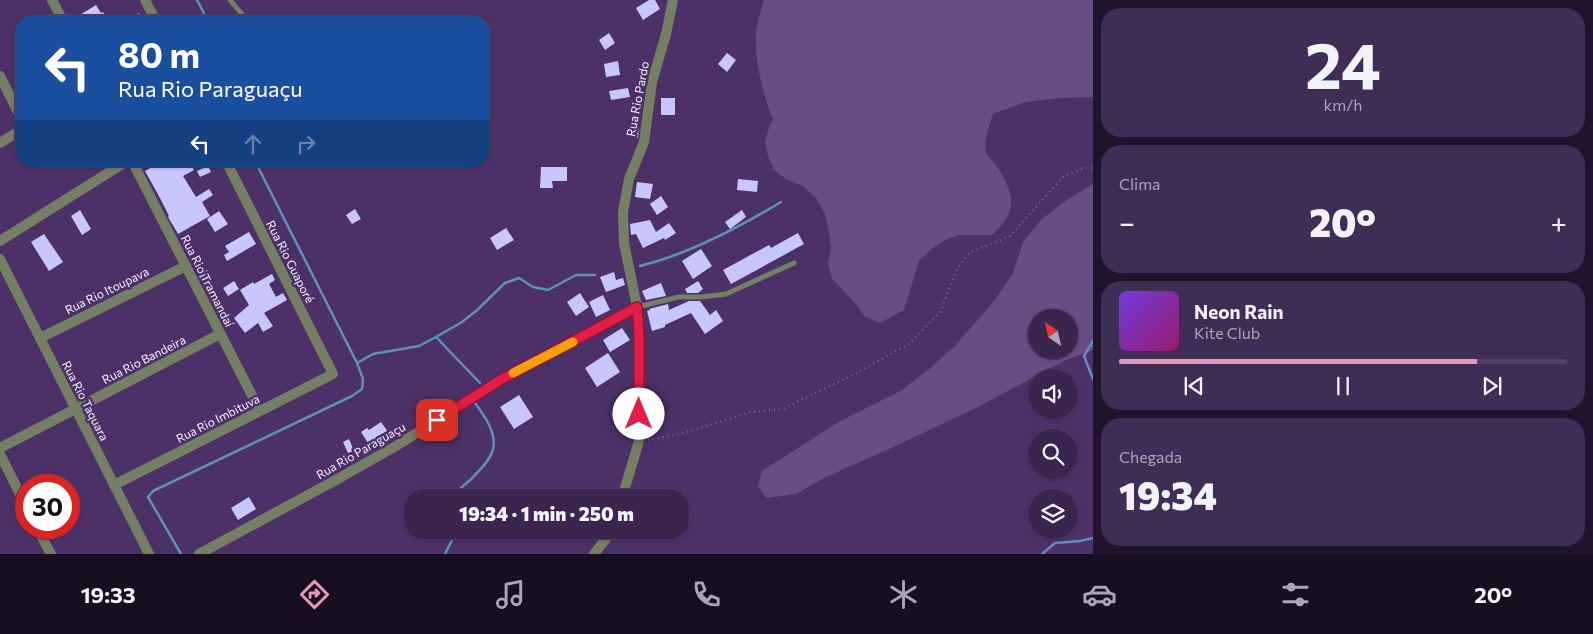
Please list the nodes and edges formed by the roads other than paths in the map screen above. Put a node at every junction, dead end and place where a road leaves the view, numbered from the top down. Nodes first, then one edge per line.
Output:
1 (52, 0) edge
2 (145, 0) edge
3 (230, 0) edge
4 (673, 0) edge
5 (60, 15) edge
6 (153, 15) edge
7 (243, 15) edge
8 (0, 76) edge
9 (15, 106) edge
10 (15, 134) edge
11 (0, 143) edge
12 (117, 167) edge
13 (135, 167) edge
14 (229, 167) edge
15 (0, 241) edge
16 (0, 259) edge
17 (794, 263) dead end
18 (186, 266) junction
19 (637, 307) junction
20 (220, 334) junction
21 (40, 338) junction
22 (333, 374) joint
23 (76, 409) junction
24 (260, 411) junction
25 (0, 448) edge
26 (0, 454) edge
27 (15, 484) edge
28 (114, 485) junction
29 (625, 489) edge
30 (43, 539) edge
31 (606, 539) edge
32 (145, 553) edge
33 (51, 554) edge
34 (199, 554) edge
35 (594, 554) edge

1 - 5 street
2 - 6 street
3 - 7 lane
4 - 19 street, Rua Rio Pardo
8 - 9 street
10 - 11 street
12 - 15 street
13 - 18 street, Rua Rio Tramandaí
14 - 22 street, Rua Rio Guaporé
16 - 21 street, Rua Rio Taquara
17 - 19 lane
18 - 20 street, Rua Rio Tramandaí
18 - 21 street, Rua Rio Itoupava
19 - 29 street, Rua Rio Pardo
19 - 34 street, Rua Rio Paraguaçu
20 - 23 street, Rua Rio Bandeira
20 - 24 street, Rua Rio Tramandaí
21 - 23 street, Rua Rio Taquara
22 - 24 street, Rua Rio Imbituva
23 - 25 street, Rua Rio Bandeira
23 - 28 street, Rua Rio Taquara
24 - 28 street, Rua Rio Imbituva
26 - 27 street
28 - 32 street, Rua Rio Taquara
30 - 33 street
31 - 35 street

